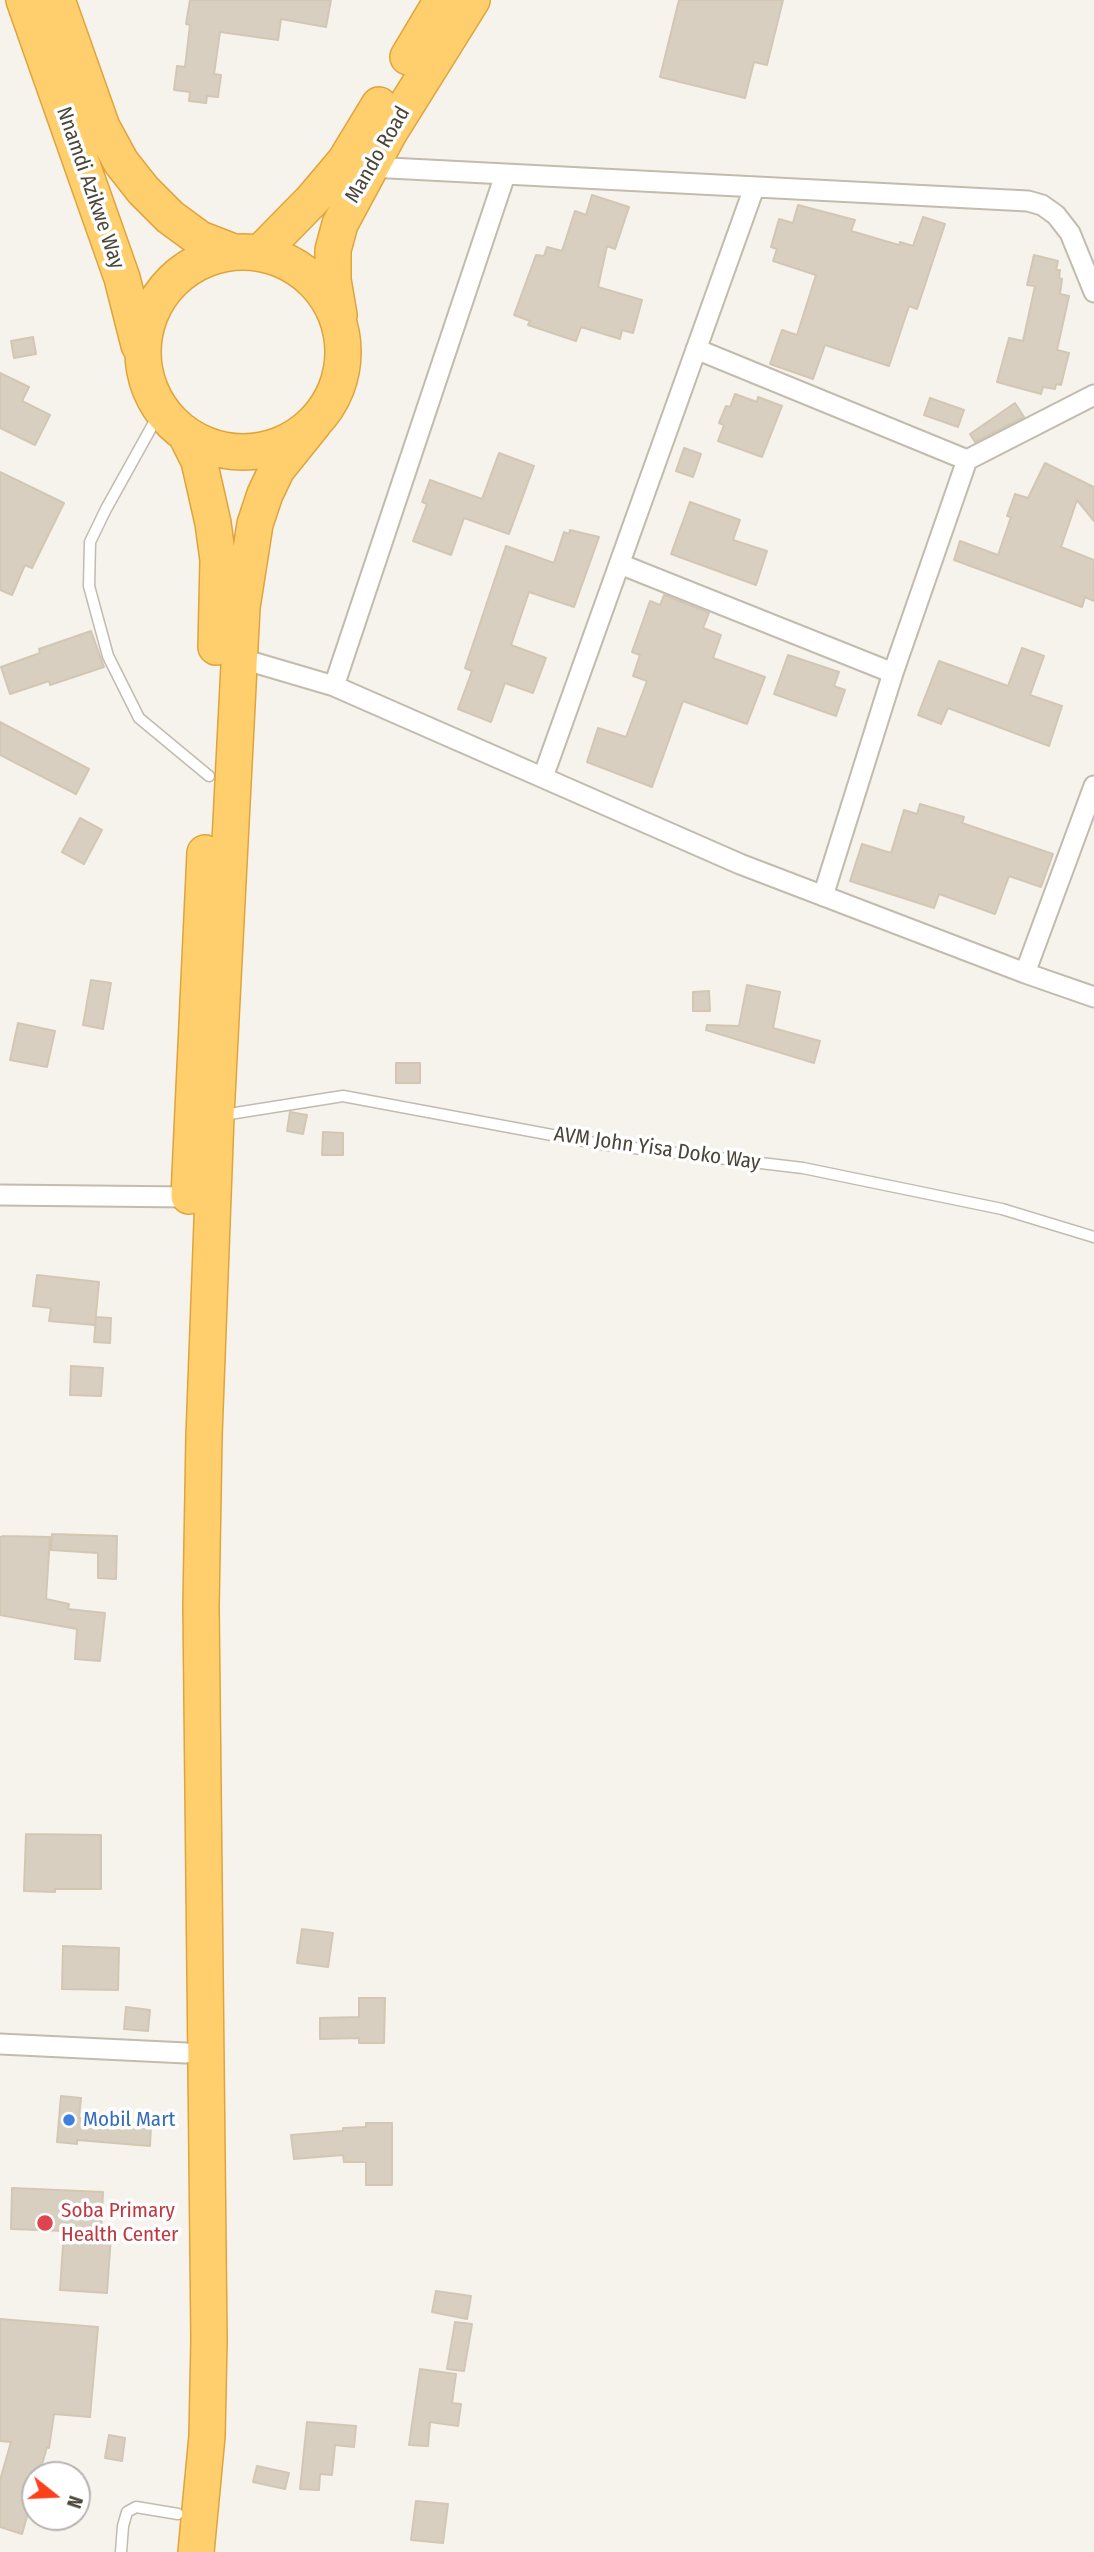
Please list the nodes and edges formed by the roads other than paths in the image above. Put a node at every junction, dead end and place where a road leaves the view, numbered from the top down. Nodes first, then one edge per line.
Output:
1 (24, 0) edge
2 (57, 0) edge
3 (442, 0) edge
4 (472, 0) edge
5 (370, 167) junction
6 (505, 175) junction
7 (754, 188) junction
8 (246, 252) junction
9 (1094, 292) edge
10 (340, 325) junction
11 (696, 349) junction
12 (146, 379) junction
13 (1094, 395) edge
14 (161, 411) junction
15 (314, 423) junction
16 (186, 435) junction
17 (967, 460) junction
18 (620, 564) junction
19 (239, 658) junction
20 (893, 673) junction
21 (334, 686) junction
22 (209, 776) junction
23 (543, 777) junction
24 (1094, 786) edge
25 (823, 896) junction
26 (1025, 973) junction
27 (1094, 998) edge
28 (216, 1116) junction
29 (0, 1195) edge
30 (189, 1197) junction
31 (1094, 1237) edge
32 (0, 2044) edge
33 (186, 2053) junction
34 (178, 2514) junction
35 (121, 2552) edge
36 (175, 2552) edge
37 (196, 2552) edge

1 - 12 highway, Nnamdi Azikwe Way
2 - 8 highway, Nnamdi Azikwe Way
3 - 8 highway, Mando Road
4 - 5 highway, Mando Road
5 - 6 street
5 - 10 highway, Mando Road
6 - 7 street
6 - 21 street
7 - 9 street
7 - 11 street
8 - 10 highway
8 - 12 highway
10 - 15 highway
11 - 17 street
11 - 18 street
12 - 14 highway
13 - 17 street
14 - 16 highway
14 - 22 lane
15 - 16 highway
15 - 19 highway
16 - 22 highway
17 - 20 street
18 - 20 street
18 - 23 street
19 - 21 street
19 - 28 highway
20 - 25 street
21 - 23 street
22 - 30 highway
23 - 25 street
24 - 26 street
25 - 26 street
26 - 27 street
28 - 31 lane, AVM John Yisa Doko Way
28 - 37 highway
29 - 30 street
30 - 33 highway
32 - 33 street
33 - 34 highway
34 - 35 lane
34 - 36 highway

